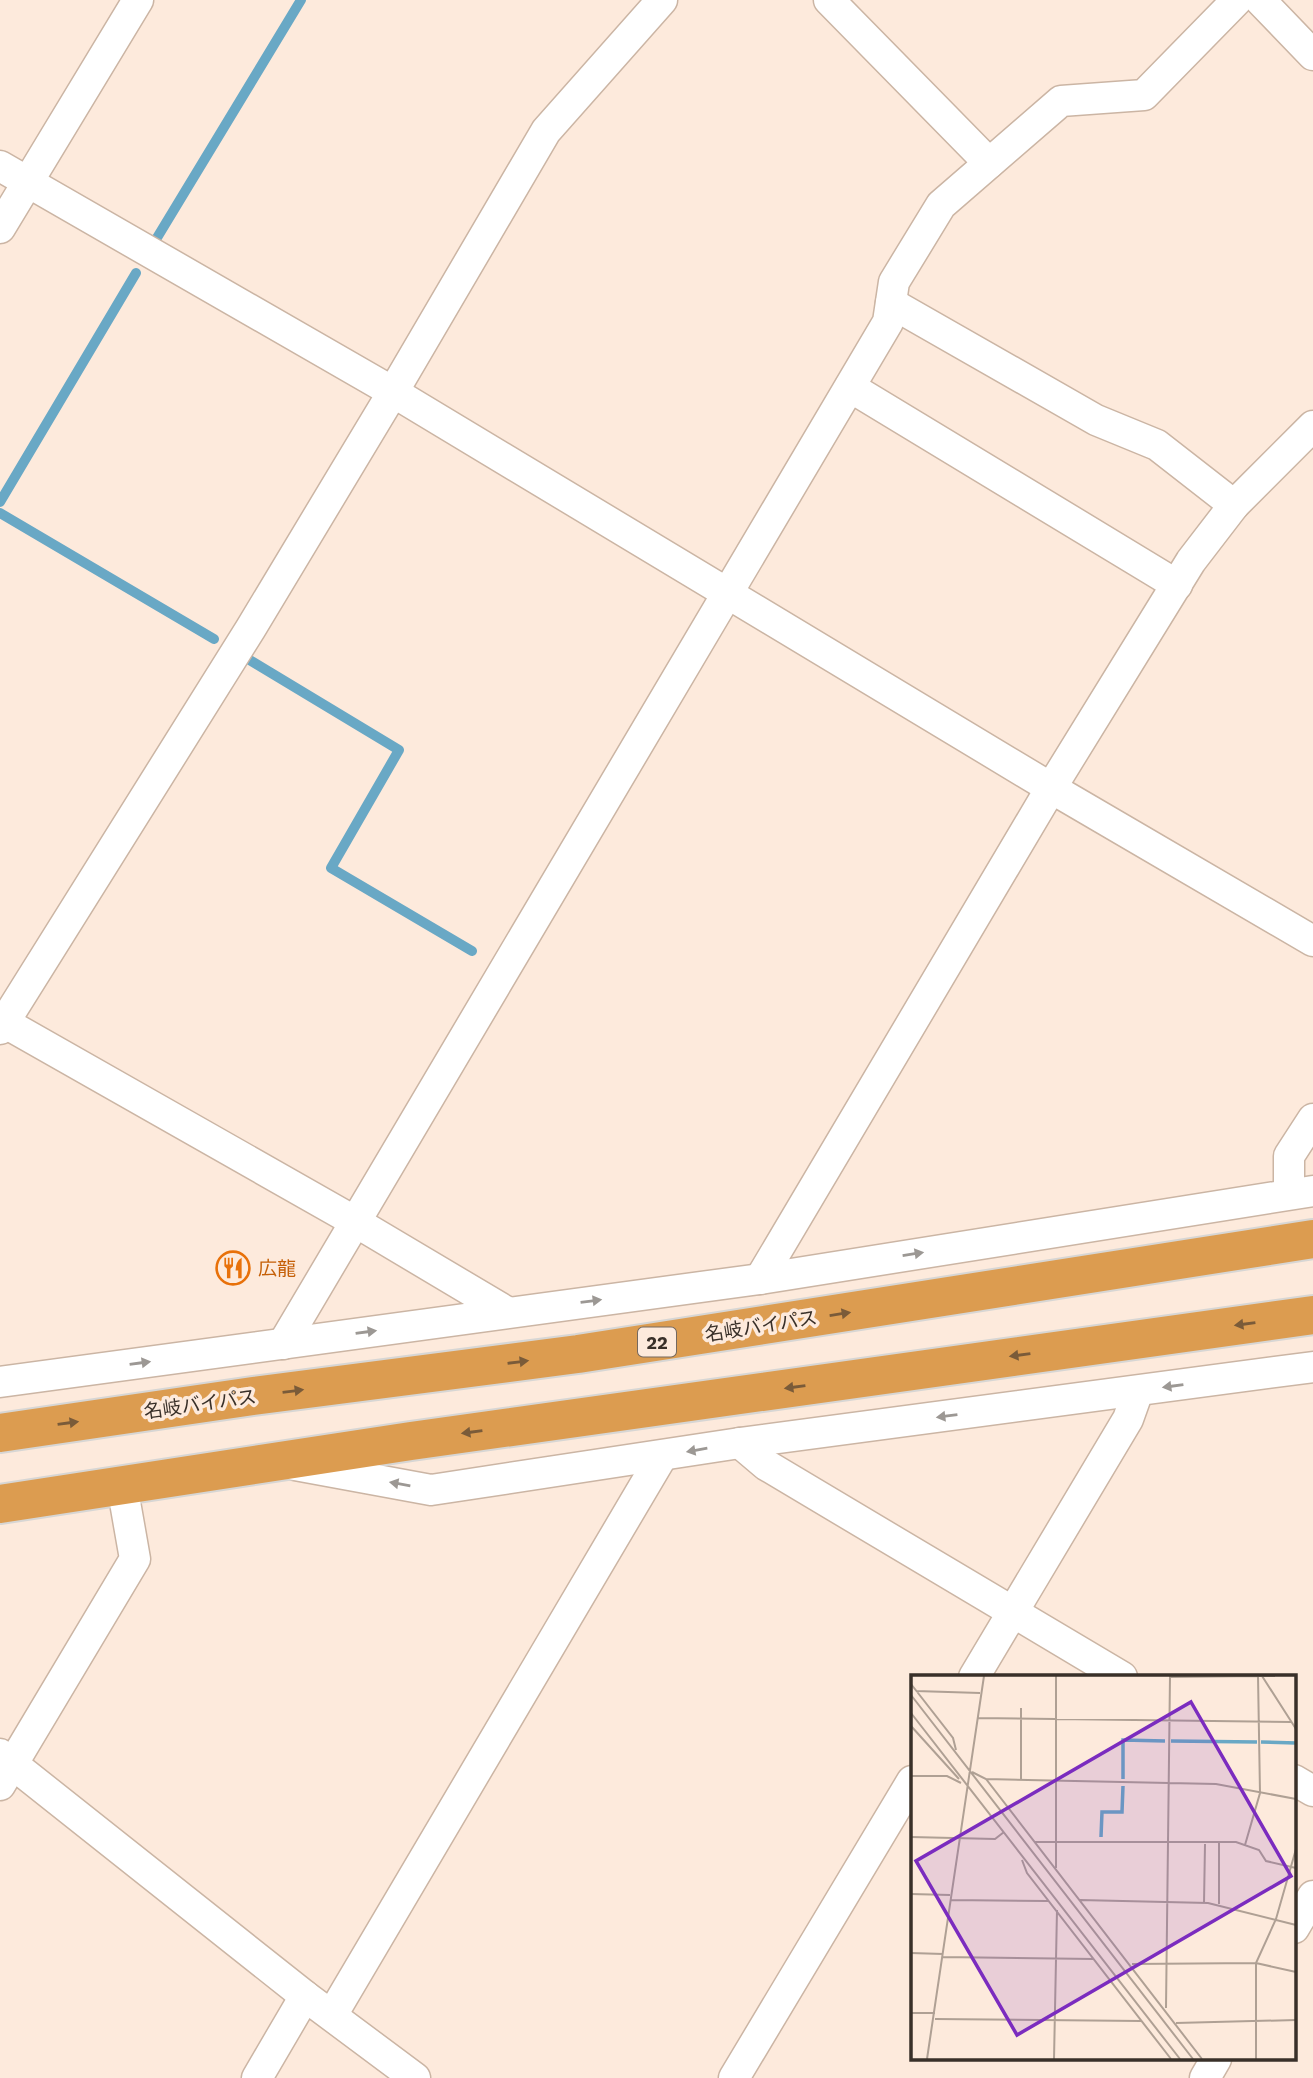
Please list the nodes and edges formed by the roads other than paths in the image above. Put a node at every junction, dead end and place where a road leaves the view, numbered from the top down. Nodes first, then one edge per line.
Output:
1 (138, 0) edge
2 (662, 0) edge
3 (829, 0) edge
4 (1237, 0) edge
5 (1260, 0) edge
6 (1313, 55) edge
7 (989, 163) junction
8 (0, 166) edge
9 (27, 182) junction
10 (0, 228) edge
11 (891, 303) junction
12 (850, 387) junction
13 (393, 392) junction
14 (1313, 426) edge
15 (1234, 505) junction
16 (1177, 585) junction
17 (729, 593) junction
18 (1051, 788) junction
19 (1313, 940) edge
20 (1, 1024) edge
21 (1313, 1119) edge
22 (1301, 1192) edge
23 (354, 1221) junction
24 (1313, 1239) edge
25 (760, 1279) junction
26 (507, 1312) junction
27 (1313, 1315) edge
28 (283, 1344) junction
29 (1313, 1367) edge
30 (0, 1382) edge
31 (1138, 1391) junction
32 (0, 1433) edge
33 (740, 1443) junction
34 (662, 1457) junction
35 (277, 1462) junction
36 (122, 1485) junction
37 (0, 1504) edge
38 (1013, 1613) junction
39 (975, 1675) edge
40 (1119, 1675) edge
41 (4, 1768) edge
42 (1296, 1781) edge
43 (911, 1783) edge
44 (1313, 1791) edge
45 (1313, 1896) edge
46 (1296, 1925) edge
47 (306, 1996) junction
48 (332, 2015) junction
49 (1215, 2060) edge
50 (257, 2078) edge
51 (415, 2078) edge
52 (734, 2078) edge
53 (1205, 2078) edge

1 - 9 street
2 - 13 street
3 - 7 street
4 - 7 street
5 - 6 street
7 - 11 street
8 - 9 street
9 - 10 street
9 - 13 street
11 - 12 street
11 - 15 street
12 - 16 street
12 - 17 street
13 - 17 street
13 - 20 street
14 - 15 street
15 - 16 street
16 - 18 street
17 - 18 street
17 - 23 street
18 - 19 street
18 - 25 street
20 - 23 street
21 - 22 street
25 -> 22 street
23 - 26 street
23 - 28 street
32 -> 24 highway, 名岐バイパス / 22
26 -> 25 street
28 -> 26 street
27 -> 35 highway
30 -> 28 street
29 -> 31 street
31 -> 33 street
31 - 38 street
33 -> 34 street
33 - 38 street
34 -> 35 street
34 - 48 street
35 - 36 highway
36 - 37 highway
36 - 41 street
38 - 39 street
38 - 40 street
41 - 47 street
42 - 44 street
43 - 52 street
45 - 46 street
47 - 48 street
47 - 50 street
48 - 51 street
49 - 53 street

